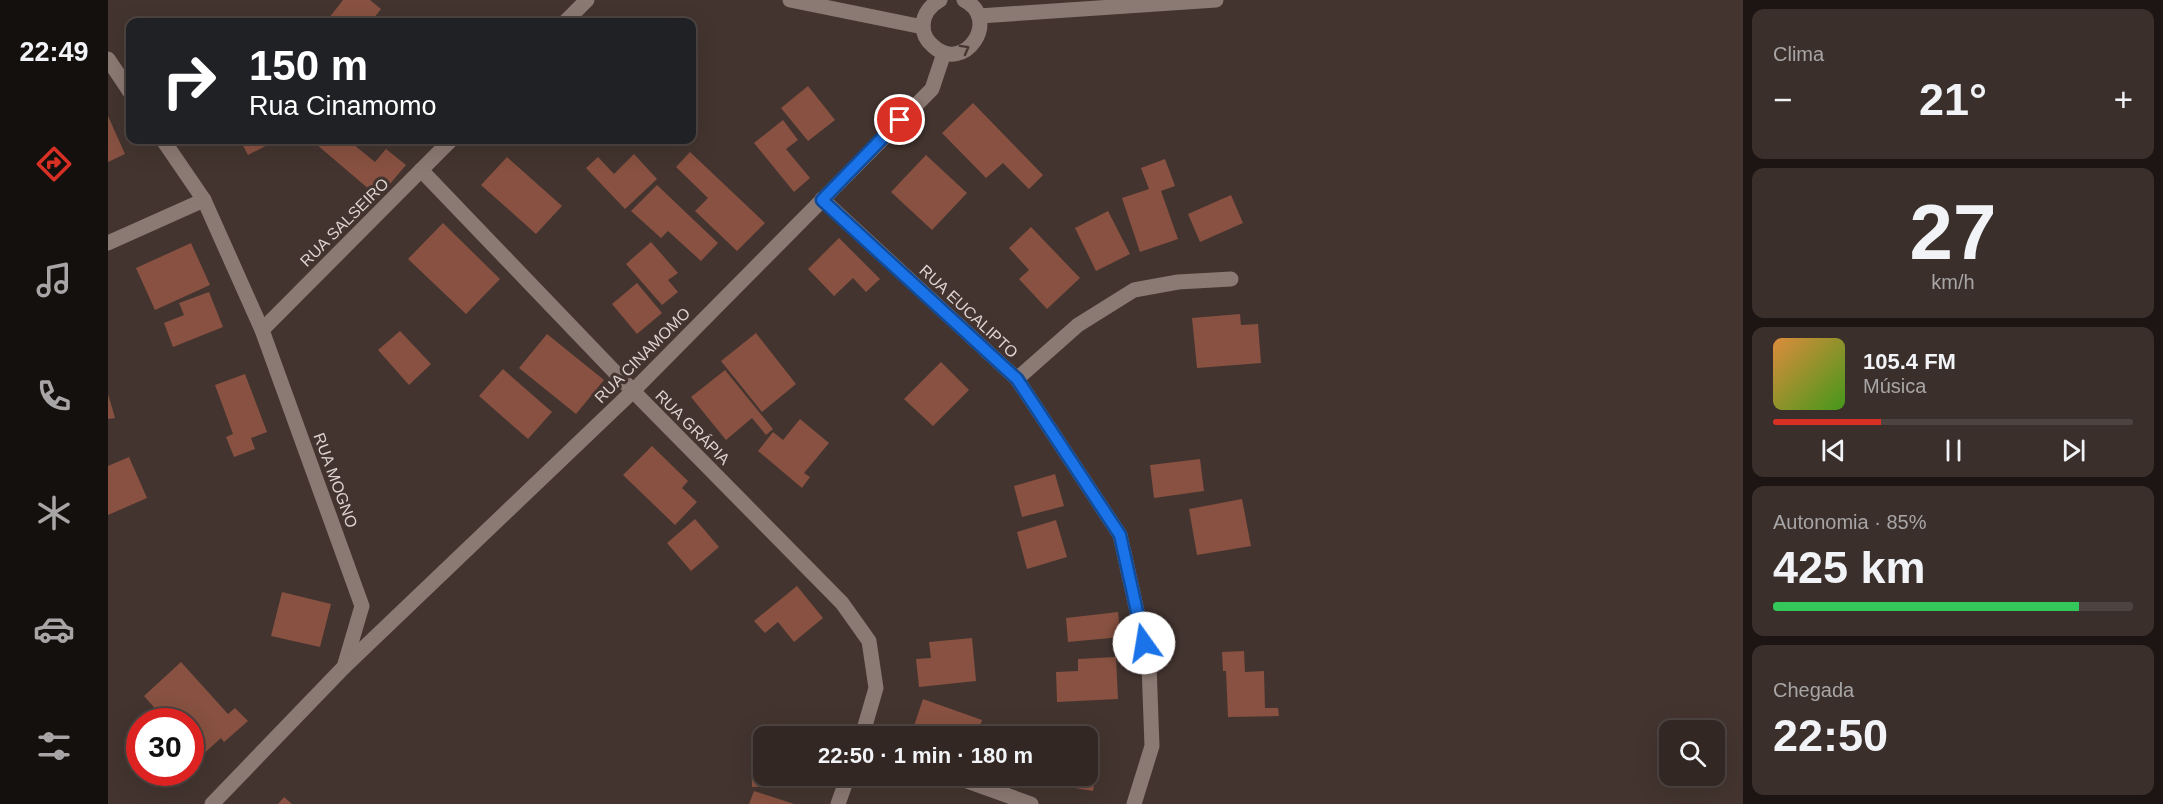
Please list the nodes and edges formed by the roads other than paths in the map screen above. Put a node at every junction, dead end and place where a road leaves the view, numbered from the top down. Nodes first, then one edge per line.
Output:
1 (587, 0) edge
2 (790, 0) edge
3 (940, 0) edge
4 (964, 0) edge
5 (1216, 0) edge
6 (979, 16) junction
7 (569, 18) edge
8 (923, 27) junction
9 (944, 53) junction
10 (108, 59) edge
11 (126, 86) edge
12 (166, 144) edge
13 (447, 144) edge
14 (421, 170) junction
15 (204, 200) junction
16 (822, 200) junction
17 (108, 243) edge
18 (1231, 279) dead end
19 (262, 330) junction
20 (1017, 379) junction
21 (633, 391) junction
22 (344, 667) junction
23 (865, 726) edge
24 (844, 786) edge
25 (981, 786) edge
26 (212, 804) edge
27 (838, 804) edge
28 (1031, 804) edge
29 (1134, 804) edge

1 - 7 street
2 - 8 street
3 - 8 street
4 - 6 street
5 - 6 street
9 -> 6 street
8 - 9 street
9 - 16 street, RUA CINAMOMO
10 - 11 street
12 - 15 street, RUA MOGNO
13 - 14 street, RUA SALSEIRO
14 - 19 street, RUA SALSEIRO
14 - 21 street, RUA GRÁPIA
15 - 17 street
15 - 19 street, RUA MOGNO
16 - 20 street, RUA EUCALIPTO
16 - 21 street, RUA CINAMOMO
18 - 20 street
19 - 22 street, RUA MOGNO
20 - 29 street, RUA EUCALIPTO
21 - 22 street, RUA CINAMOMO
21 - 23 street, RUA GRÁPIA
22 - 26 street, RUA MOGNO
24 - 27 street
25 - 28 street

